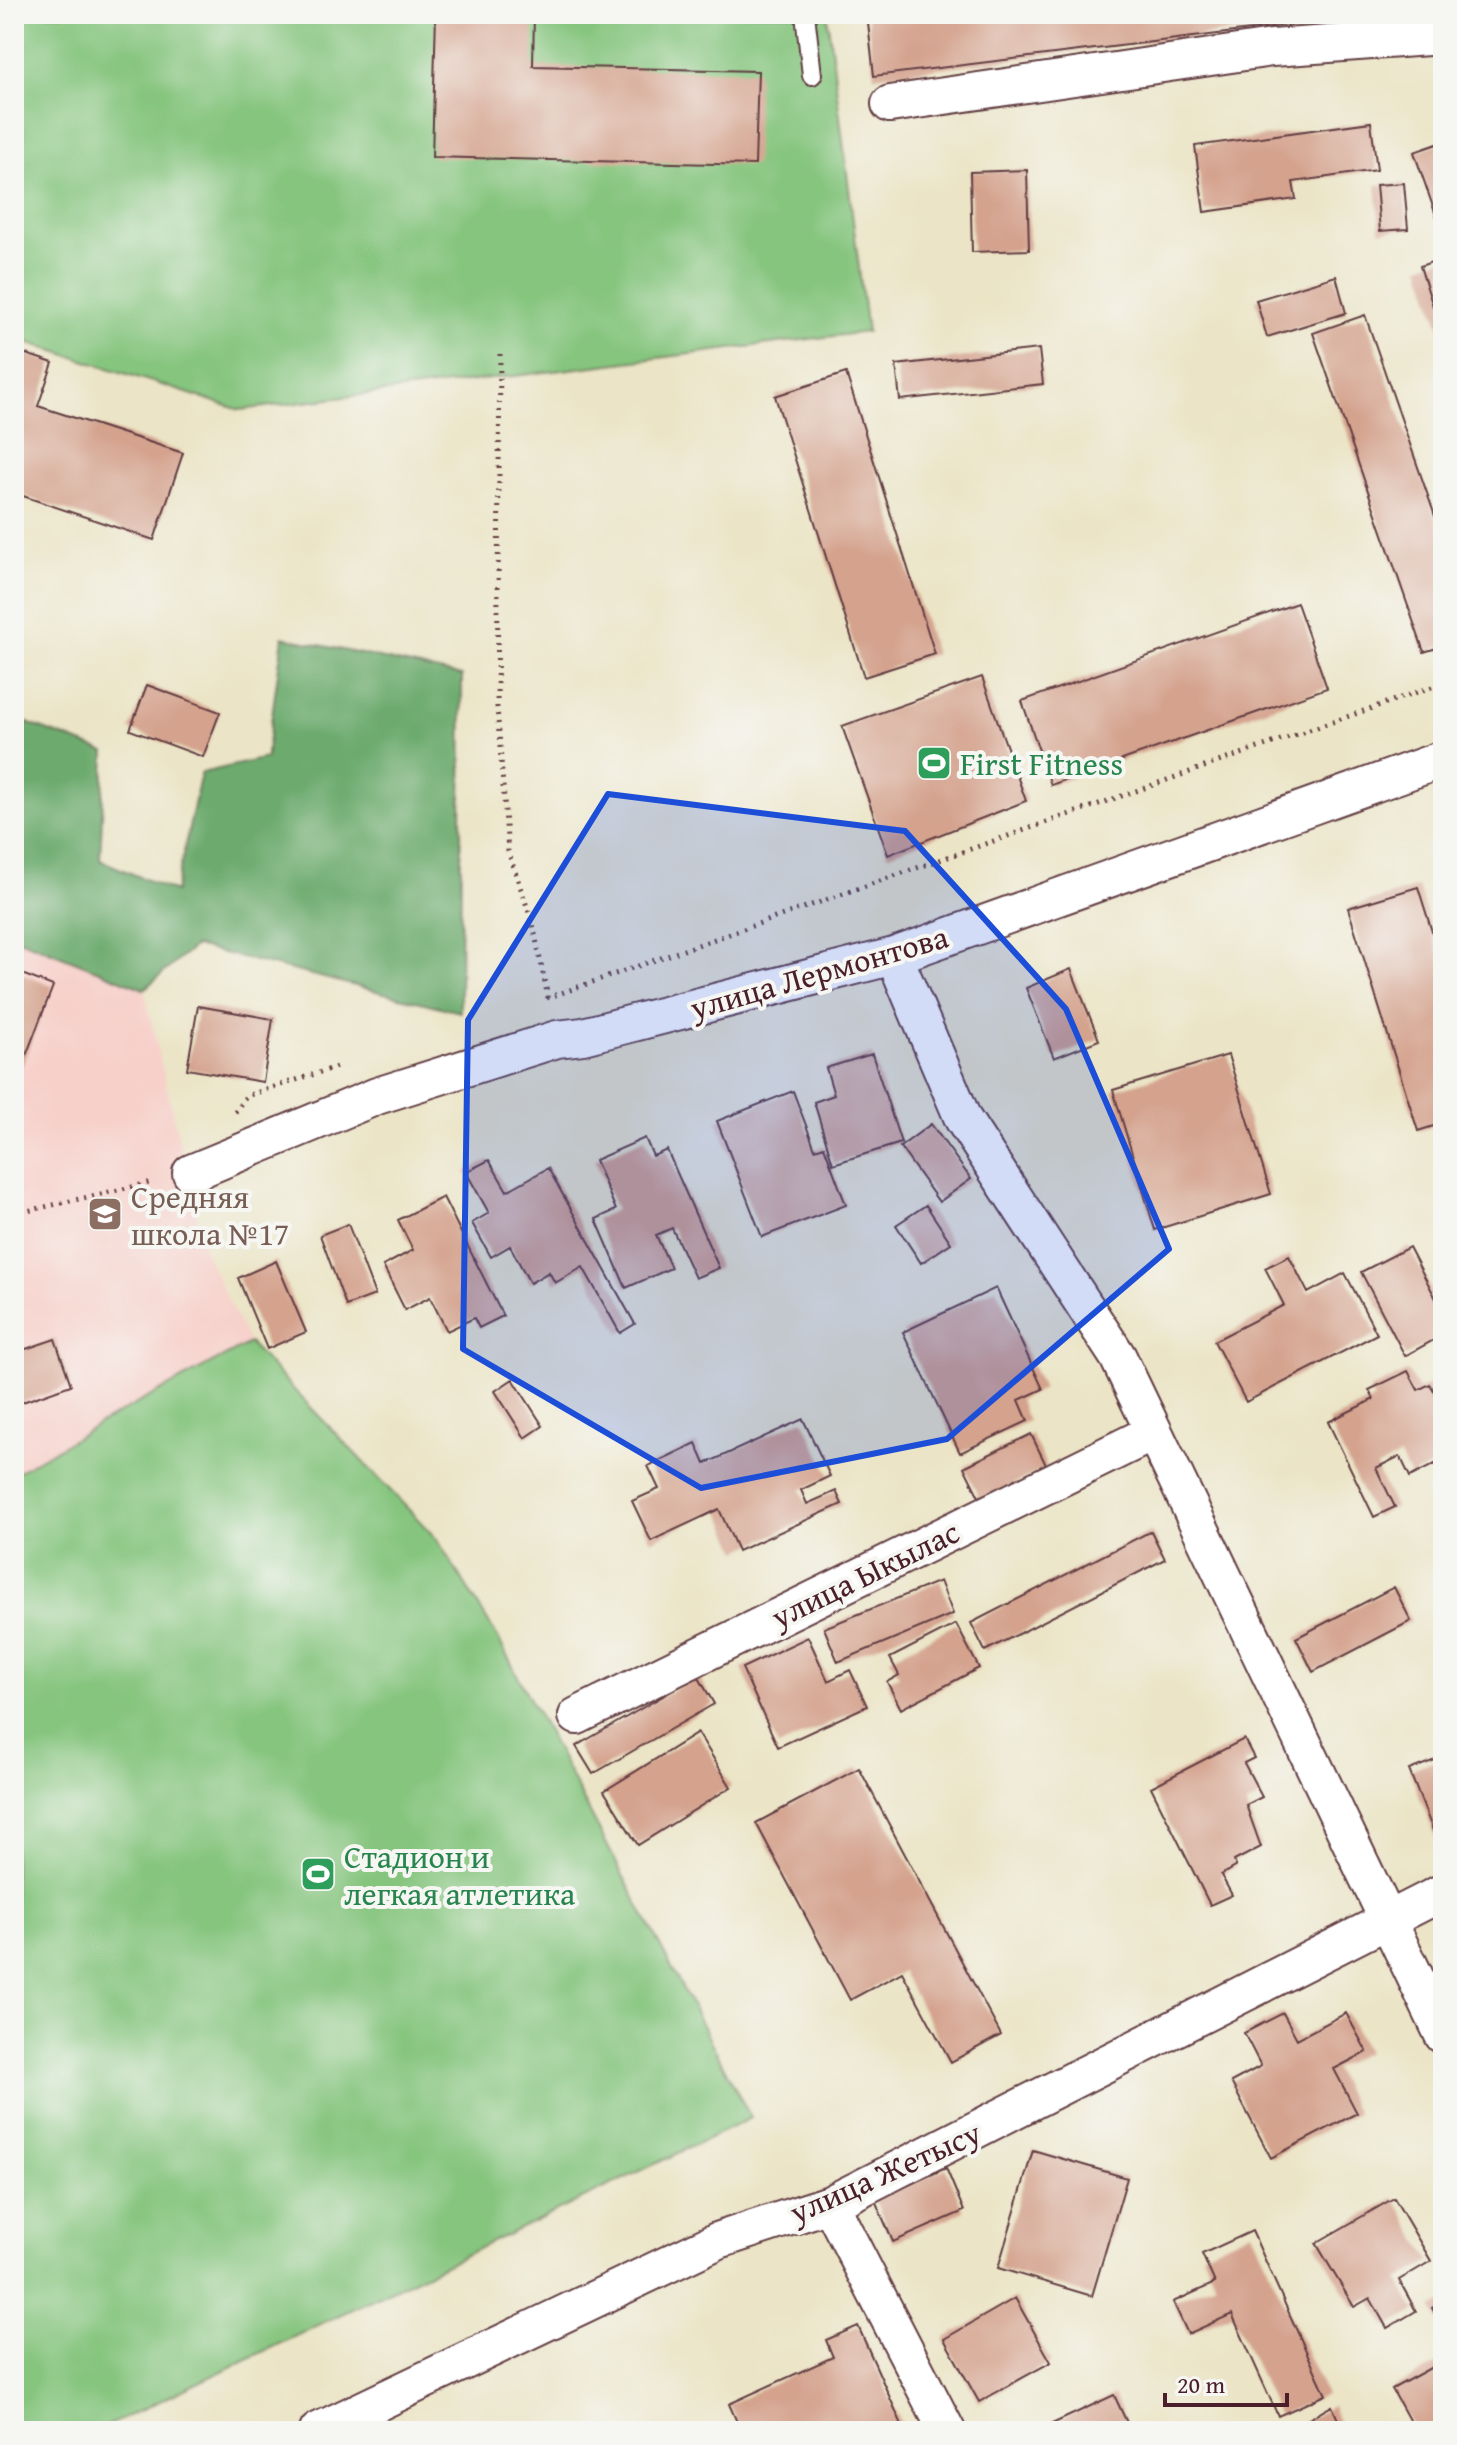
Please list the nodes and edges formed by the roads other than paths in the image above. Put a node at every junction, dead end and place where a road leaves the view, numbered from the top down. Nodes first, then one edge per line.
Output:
1 (805, 14) edge
2 (1443, 36) edge
3 (812, 75) dead end
4 (890, 104) dead end
5 (1443, 759) edge
6 (894, 956) junction
7 (191, 1173) road end
8 (1154, 1432) junction
9 (577, 1716) dead end
10 (1443, 1892) edge
11 (1390, 1921) junction
12 (1443, 2035) edge
13 (830, 2204) junction
14 (318, 2431) edge
15 (947, 2431) edge

1 - 3 lane
2 - 4 street
5 - 6 street, улица Лермонтова
6 - 7 street, улица Лермонтова
6 - 8 street
8 - 9 street, улица Ыкылас
8 - 11 street
10 - 11 street, улица Жетысу
11 - 12 street
11 - 13 street, улица Жетысу
13 - 14 street, улица Жетысу
13 - 15 street

